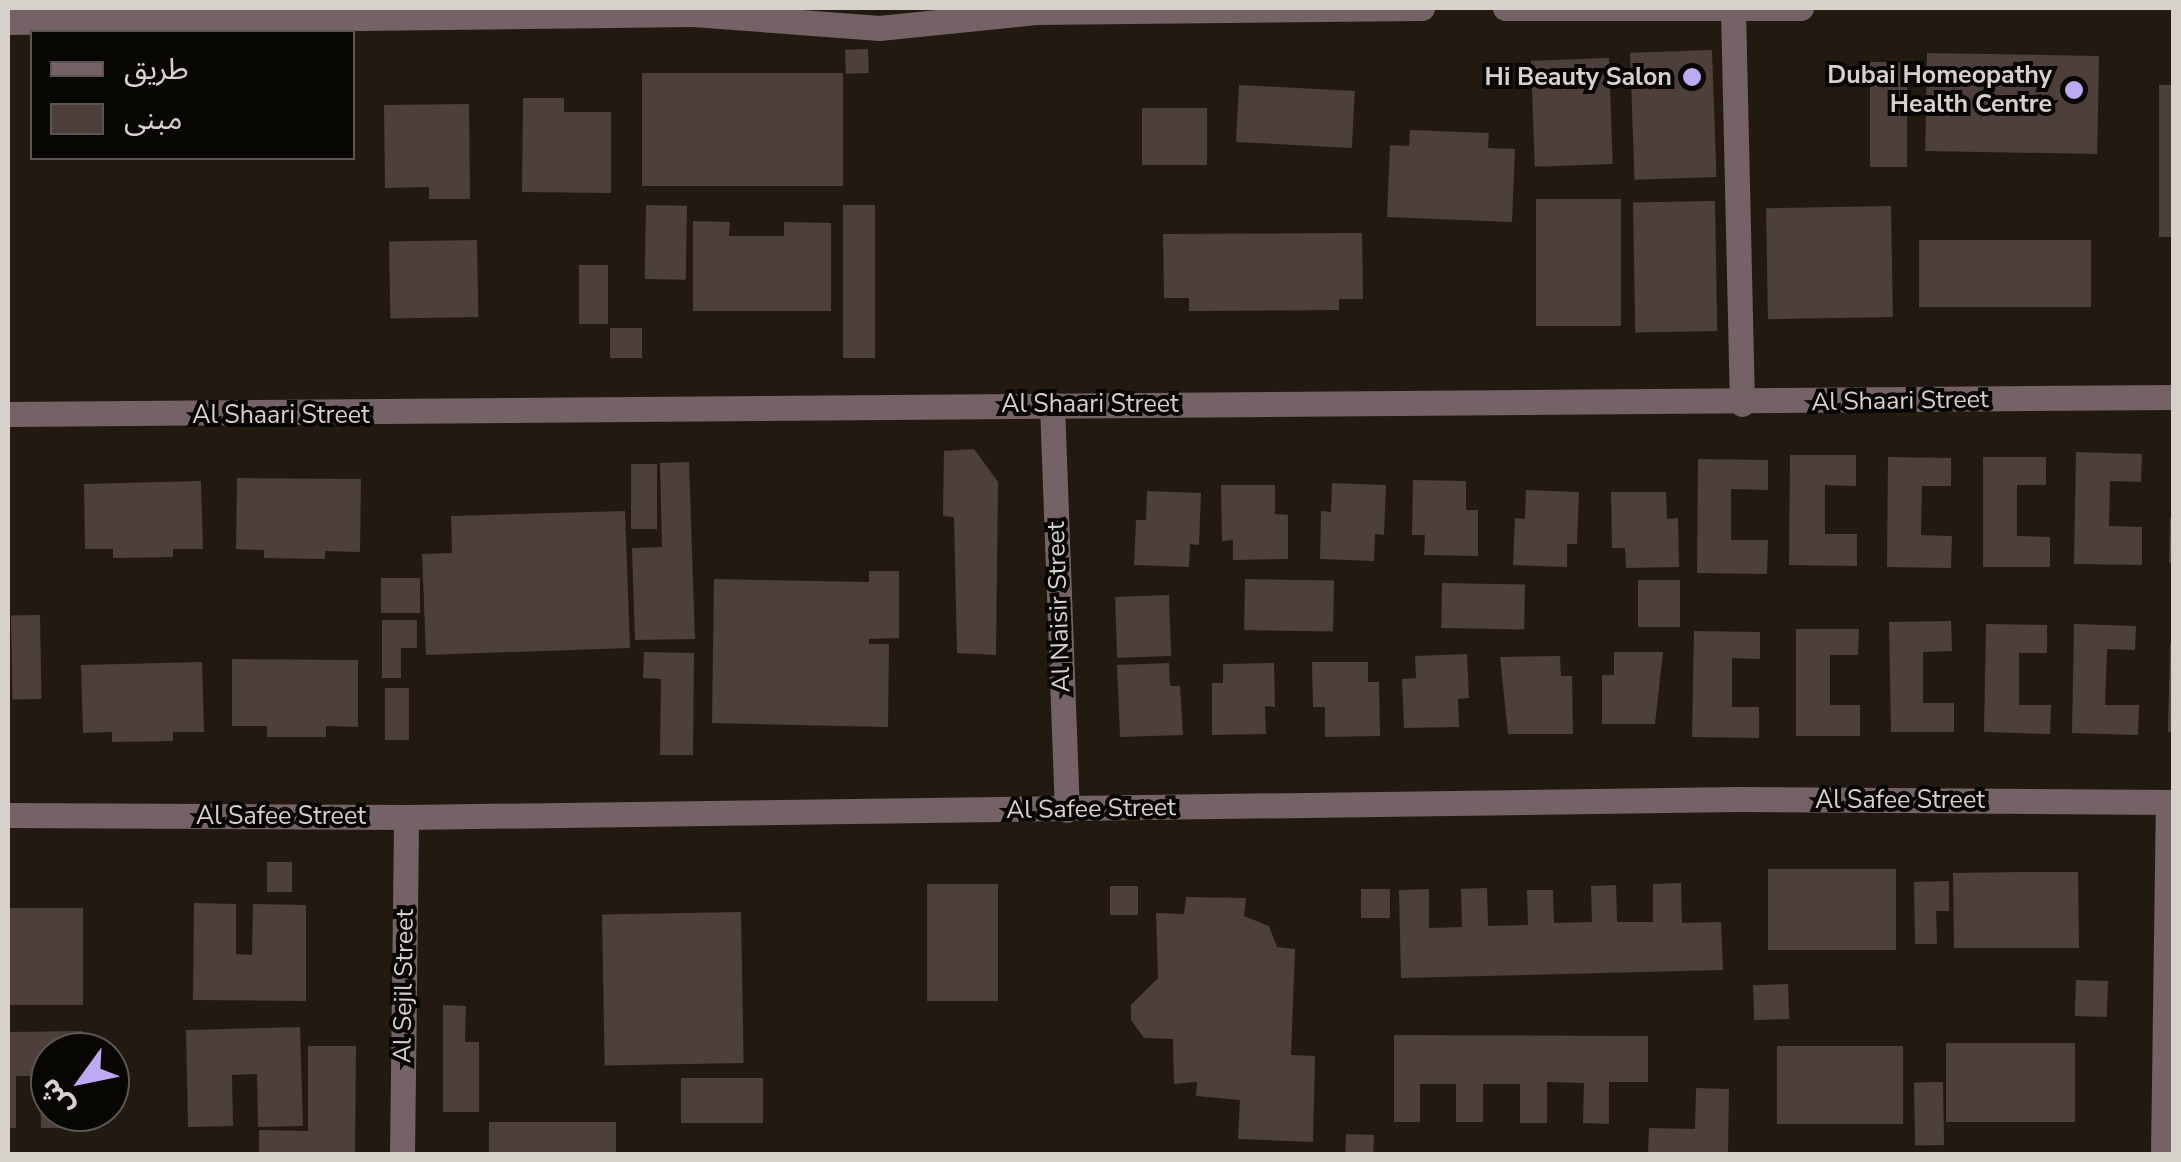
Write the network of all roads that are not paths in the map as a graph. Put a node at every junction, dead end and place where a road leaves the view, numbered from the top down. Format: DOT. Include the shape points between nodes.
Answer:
graph roads {
  1 [pos="1422,8"];
  2 [pos="1505,8"];
  3 [pos="1733,8"];
  4 [pos="1801,8"];
  5 [pos="8,22"];
  6 [pos="2174,397"];
  7 [pos="1052,404"];
  8 [pos="1742,404"];
  9 [pos="8,414"];
  10 [pos="2171,802"];
  11 [pos="1067,810"];
  12 [pos="8,815"];
  13 [pos="406,817"];
  14 [pos="402,1154"];
  15 [pos="2163,1154"];
  1 -- 5 [label="street" via="1037,12 879,28 693,14"];
  2 -- 3 [label="street"];
  3 -- 4 [label="street"];
  3 -- 8 [label="street"];
  6 -- 8 [label="street, Al Shaari Street"];
  7 -- 8 [label="street, Al Shaari Street"];
  7 -- 9 [label="street, Al Shaari Street" via="370,416"];
  7 -- 11 [label="street, Al Naisir Street"];
  10 -- 11 [label="street, Al Safee Street" via="1738,799"];
  10 -- 15 [label="street"];
  11 -- 13 [label="street, Al Safee Street"];
  12 -- 13 [label="street, Al Safee Street"];
  13 -- 14 [label="street, Al Sejil Street"];
}
